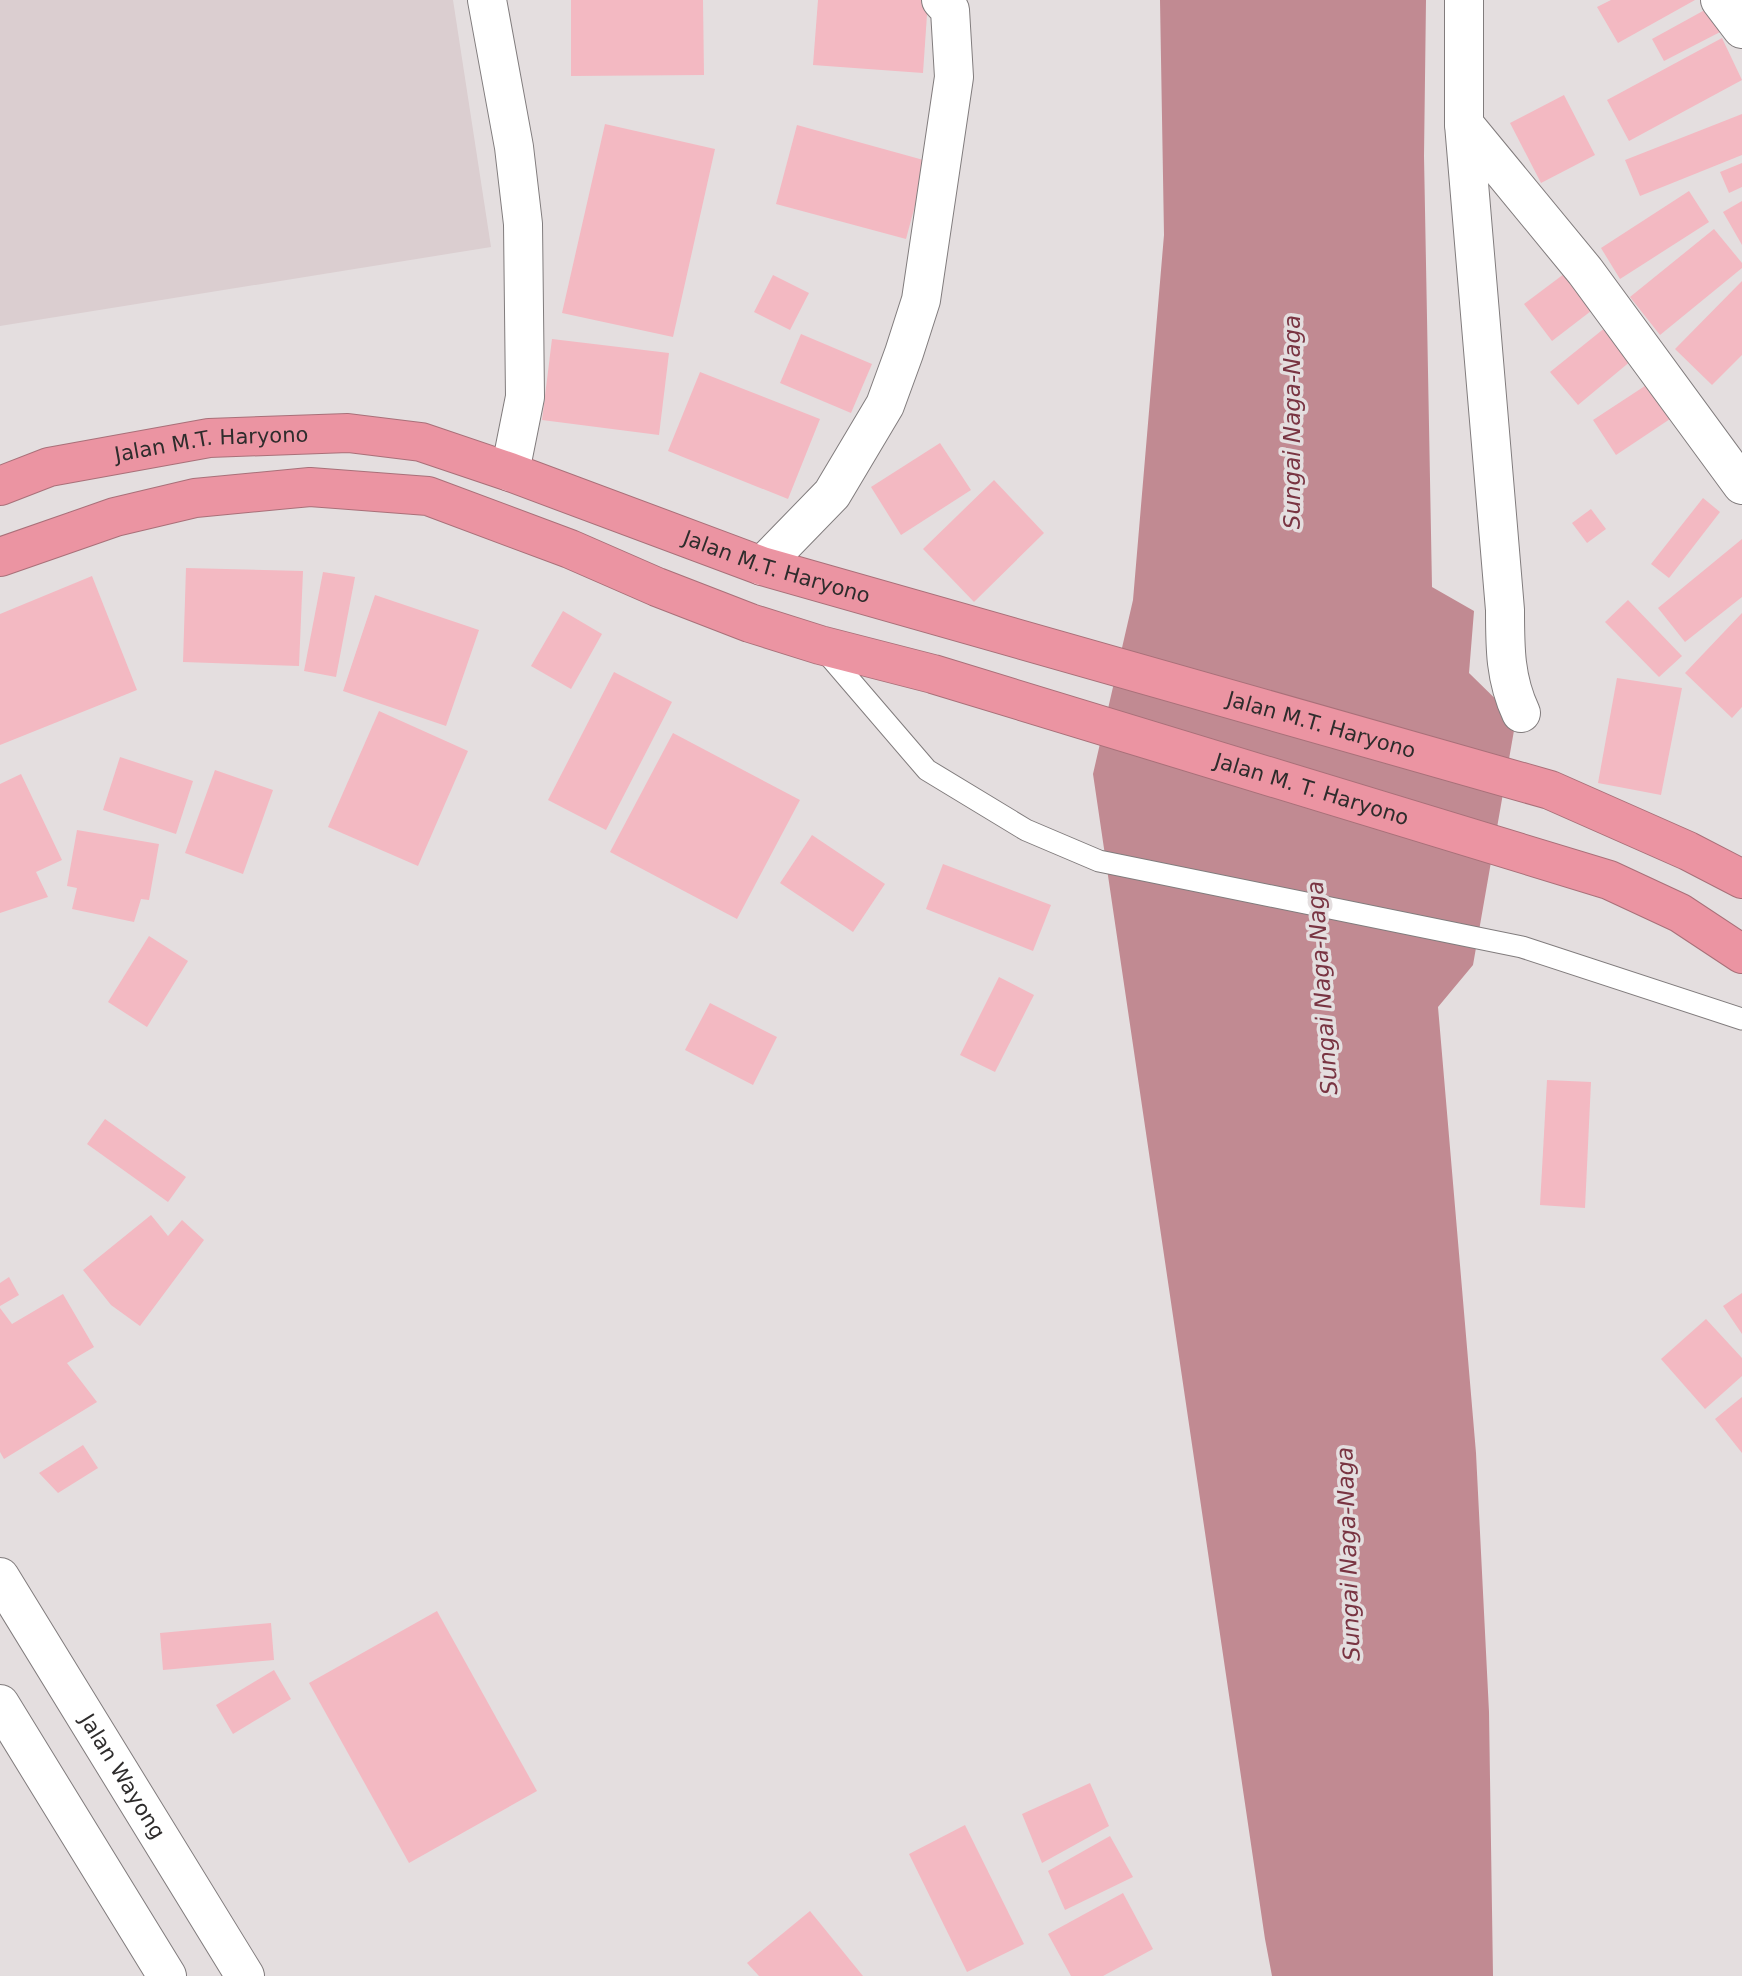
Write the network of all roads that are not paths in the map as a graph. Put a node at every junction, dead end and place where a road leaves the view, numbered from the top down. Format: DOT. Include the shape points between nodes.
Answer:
graph roads {
  1 [pos="487,0"];
  2 [pos="941,0"];
  3 [pos="1464,0"];
  4 [pos="1720,0"];
  5 [pos="1742,29"];
  6 [pos="1464,124"];
  7 [pos="510,472"];
  8 [pos="1742,485"];
  9 [pos="0,486"];
  10 [pos="0,558"];
  11 [pos="762,566"];
  12 [pos="820,645"];
  13 [pos="1521,713"];
  14 [pos="1742,879"];
  15 [pos="1742,954"];
  16 [pos="1742,1019"];
  17 [pos="0,1577"];
  18 [pos="0,1704"];
  19 [pos="167,1976"];
  20 [pos="245,1976"];
  1 -- 7 [label="street" via="523,224 525,397"];
  2 -- 11 [label="street" via="950,10 954,77 917,314 885,405 861,450 832,494"];
  3 -- 6 [label="street"];
  4 -- 5 [label="street"];
  6 -- 8 [label="street" via="1585,271"];
  6 -- 13 [label="street" via="1505,655 1509,687"];
  7 -- 9 [label="highway, Jalan M.T. Haryono" via="421,442 348,433 209,438 49,467"];
  7 -- 11 [label="highway, Jalan M.T. Haryono"];
  10 -- 12 [label="highway" via="115,517 195,498 310,486 428,496"];
  11 -- 14 [label="highway, Jalan M.T. Haryono" via="1550,790"];
  12 -- 15 [label="highway, Jalan M. T. Haryono" via="933,674 1609,880 1680,913"];
  12 -- 16 [label="lane" via="927,770 1026,830 1099,861 1522,947"];
  17 -- 20 [label="street, Jalan Wayong"];
  18 -- 19 [label="street"];
}
